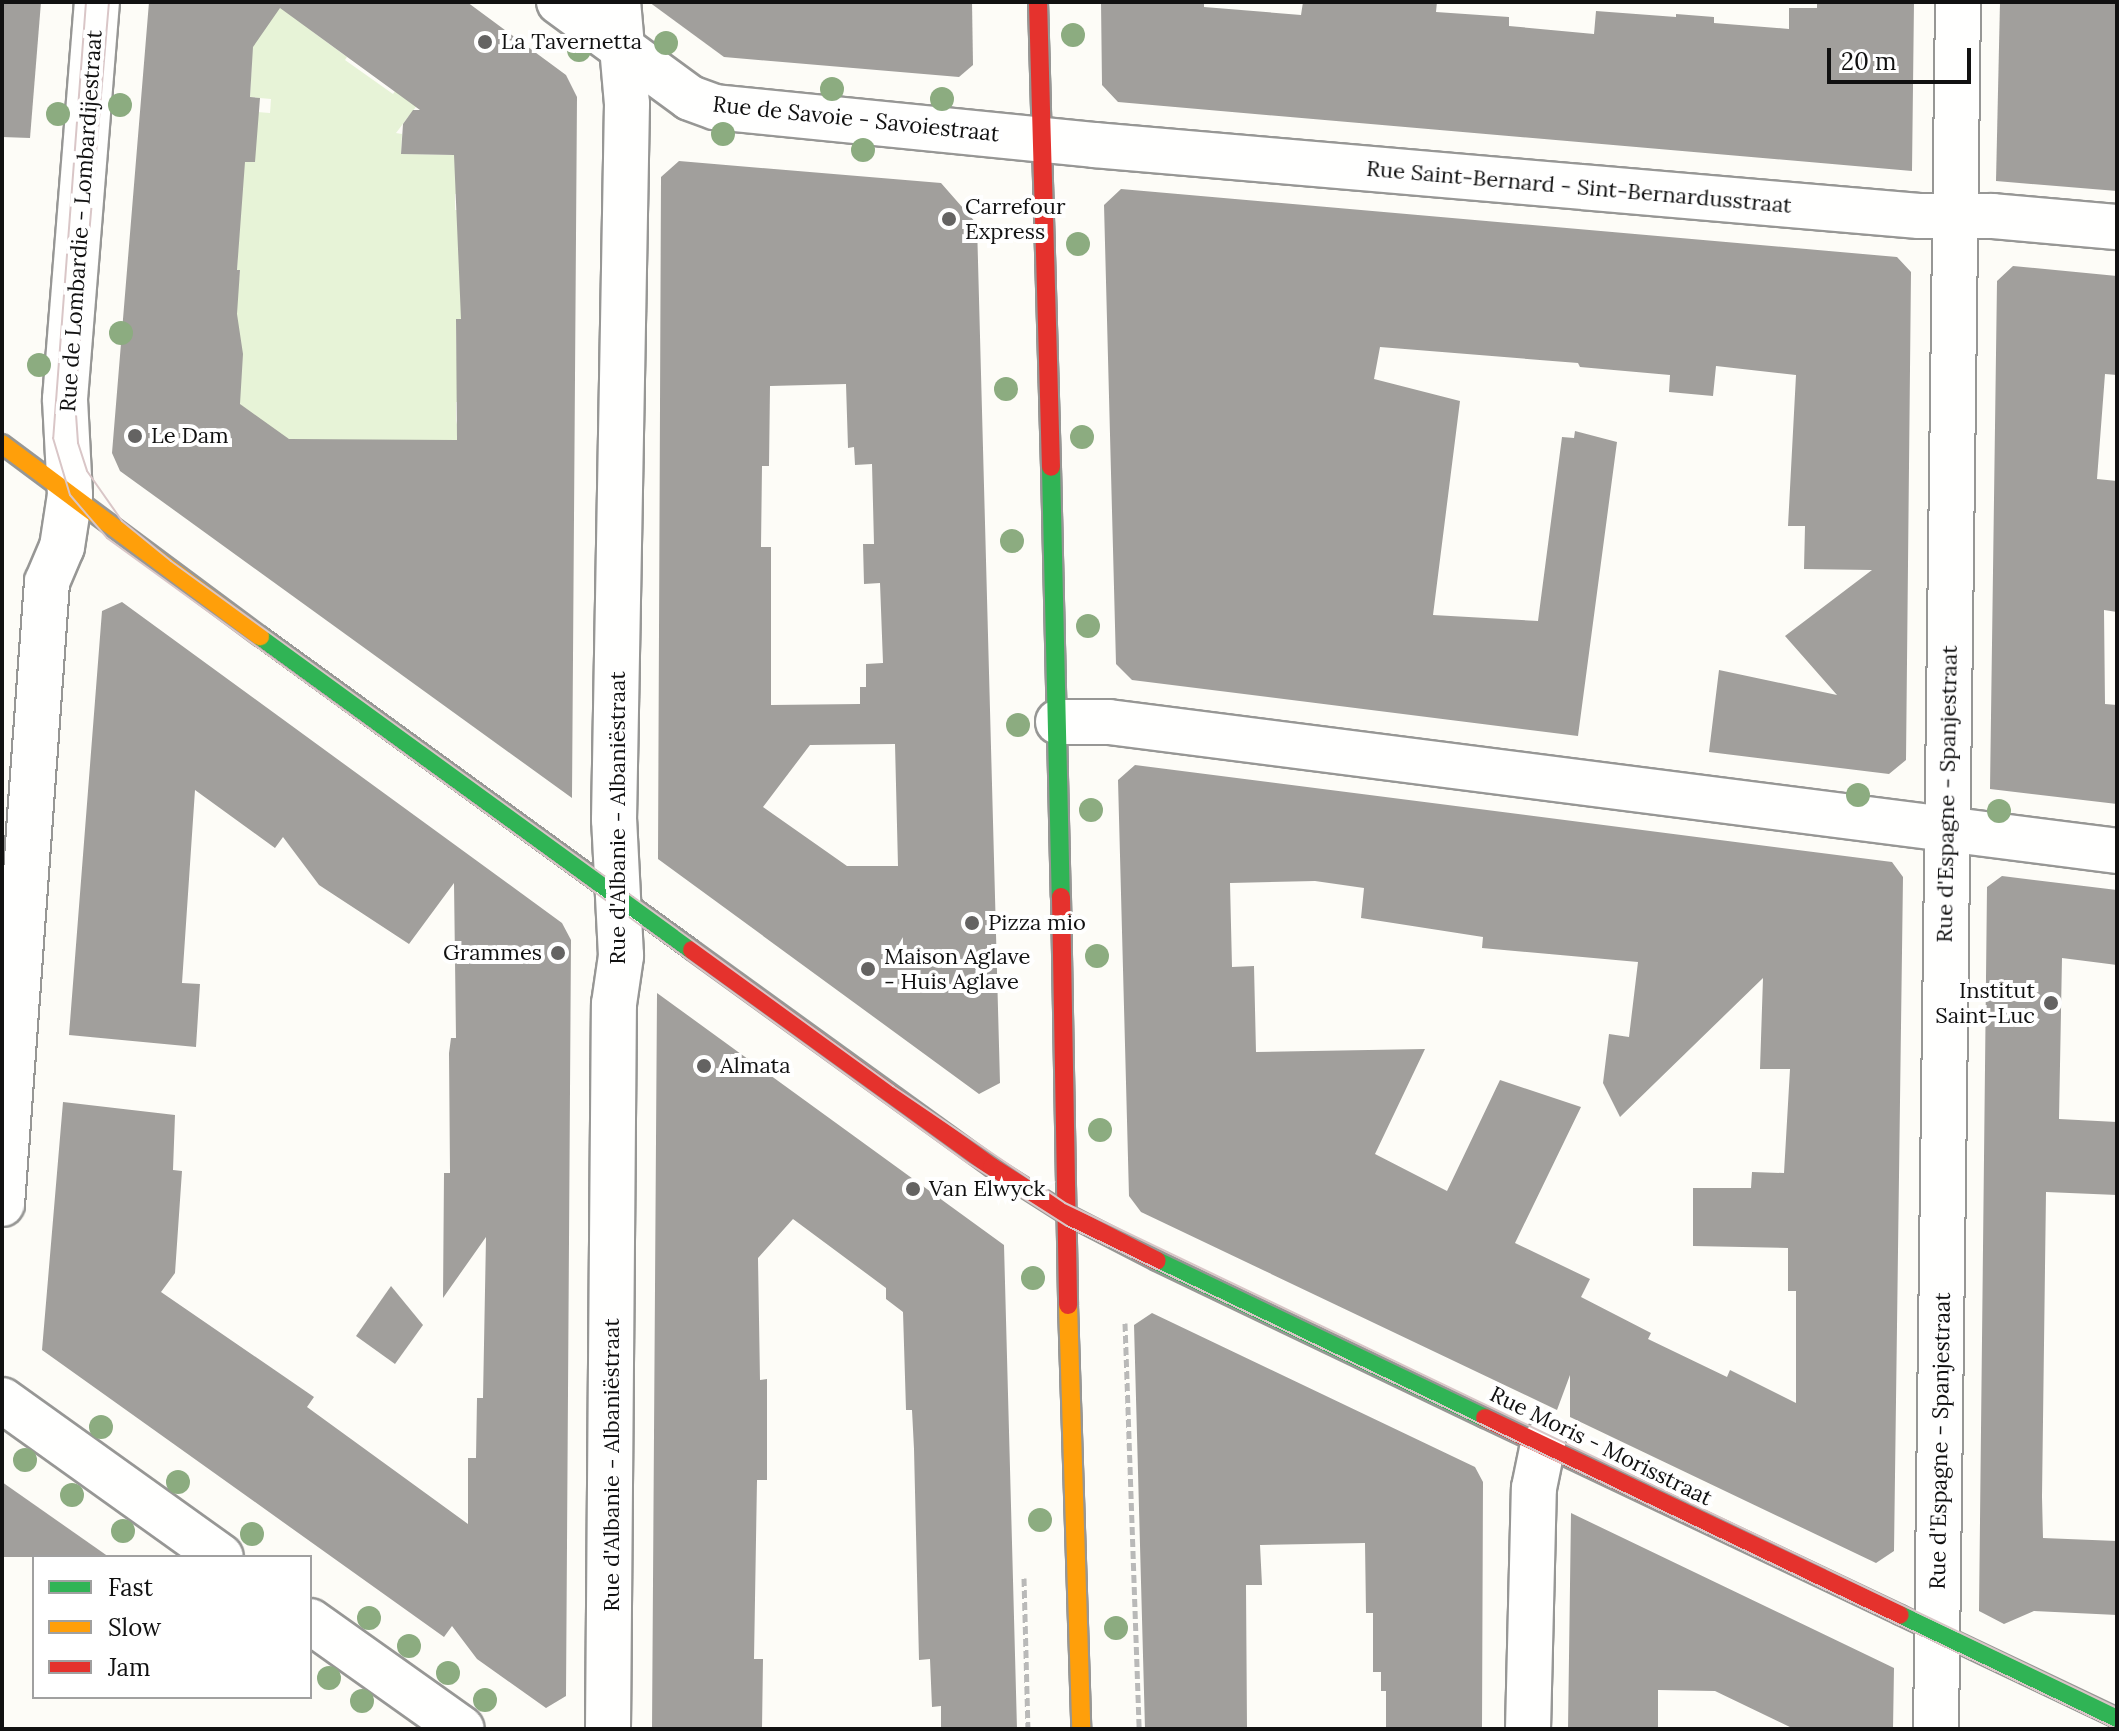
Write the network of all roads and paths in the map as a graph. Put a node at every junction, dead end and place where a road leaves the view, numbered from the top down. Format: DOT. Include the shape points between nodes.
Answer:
graph roads {
  1 [pos="97,2"];
  2 [pos="559,2"];
  3 [pos="618,2"];
  4 [pos="1038,2"];
  5 [pos="1958,2"];
  6 [pos="622,48"];
  7 [pos="1041,139"];
  8 [pos="1954,216"];
  9 [pos="2117,227"];
  10 [pos="2,444"];
  11 [pos="70,495"];
  12 [pos="1058,722"];
  13 [pos="1948,829"];
  14 [pos="2117,851"];
  15 [pos="618,897"];
  16 [pos="2,1204"];
  17 [pos="1066,1214"];
  18 [pos="1125,1323"];
  19 [pos="2,1400"];
  20 [pos="1543,1444"];
  21 [pos="218,1555"];
  22 [pos="312,1622"];
  23 [pos="1939,1633"];
  24 [pos="2117,1718"];
  25 [pos="462,1729"];
  26 [pos="608,1729"];
  27 [pos="1081,1729"];
  28 [pos="1139,1729"];
  29 [pos="1528,1729"];
  30 [pos="1936,1729"];
  1 -- 11 [label="street, Rue de Lombardie - Lombardijestraat" via="65,399"];
  2 -- 6 [label="street, Rue de Savoie - Savoiestraat"];
  3 -- 6 [label="street, Rue d'Albanie - Albaniëstraat"];
  4 -- 7 [label="street"];
  5 -- 8 [label="street, Rue d'Espagne - Spanjestraat"];
  6 -- 7 [label="street, Rue de Savoie - Savoiestraat" via="690,98 715,107"];
  6 -- 15 [label="street, Rue d'Albanie - Albaniëstraat" via="627,104 614,820"];
  7 -- 8 [label="street, Rue Saint-Bernard - Sint-Bernardusstraat"];
  7 -- 12 [label="street"];
  8 -- 9 [label="street, Rue Saint-Bernard - Sint-Bernardusstraat"];
  8 -- 13 [label="street, Rue d'Espagne - Spanjestraat"];
  10 -- 11 [label="street, Rue Moris - Morisstraat"];
  11 -- 15 [label="street, Rue Moris - Morisstraat"];
  11 -- 16 [label="street, Rue de Lombardie - Lombardijestraat" via="62,547 47,582"];
  12 -- 13 [label="street" via="1109,722"];
  12 -- 17 [label="street"];
  13 -- 14 [label="street"];
  13 -- 23 [label="street, Rue d'Espagne - Spanjestraat"];
  15 -- 17 [label="street, Rue Moris - Morisstraat" via="992,1167"];
  15 -- 26 [label="street, Rue d'Albanie - Albaniëstraat"];
  17 -- 20 [label="street, Rue Moris - Morisstraat" via="1216,1291"];
  17 -- 27 [label="street"];
  18 -- 28 [label="path"];
  19 -- 21 [label="street"];
  20 -- 23 [label="street, Rue Moris - Morisstraat"];
  20 -- 29 [label="street" via="1534,1488"];
  22 -- 25 [label="street"];
  23 -- 24 [label="street, Rue Moris - Morisstraat"];
  23 -- 30 [label="street, Rue d'Espagne - Spanjestraat"];
}
